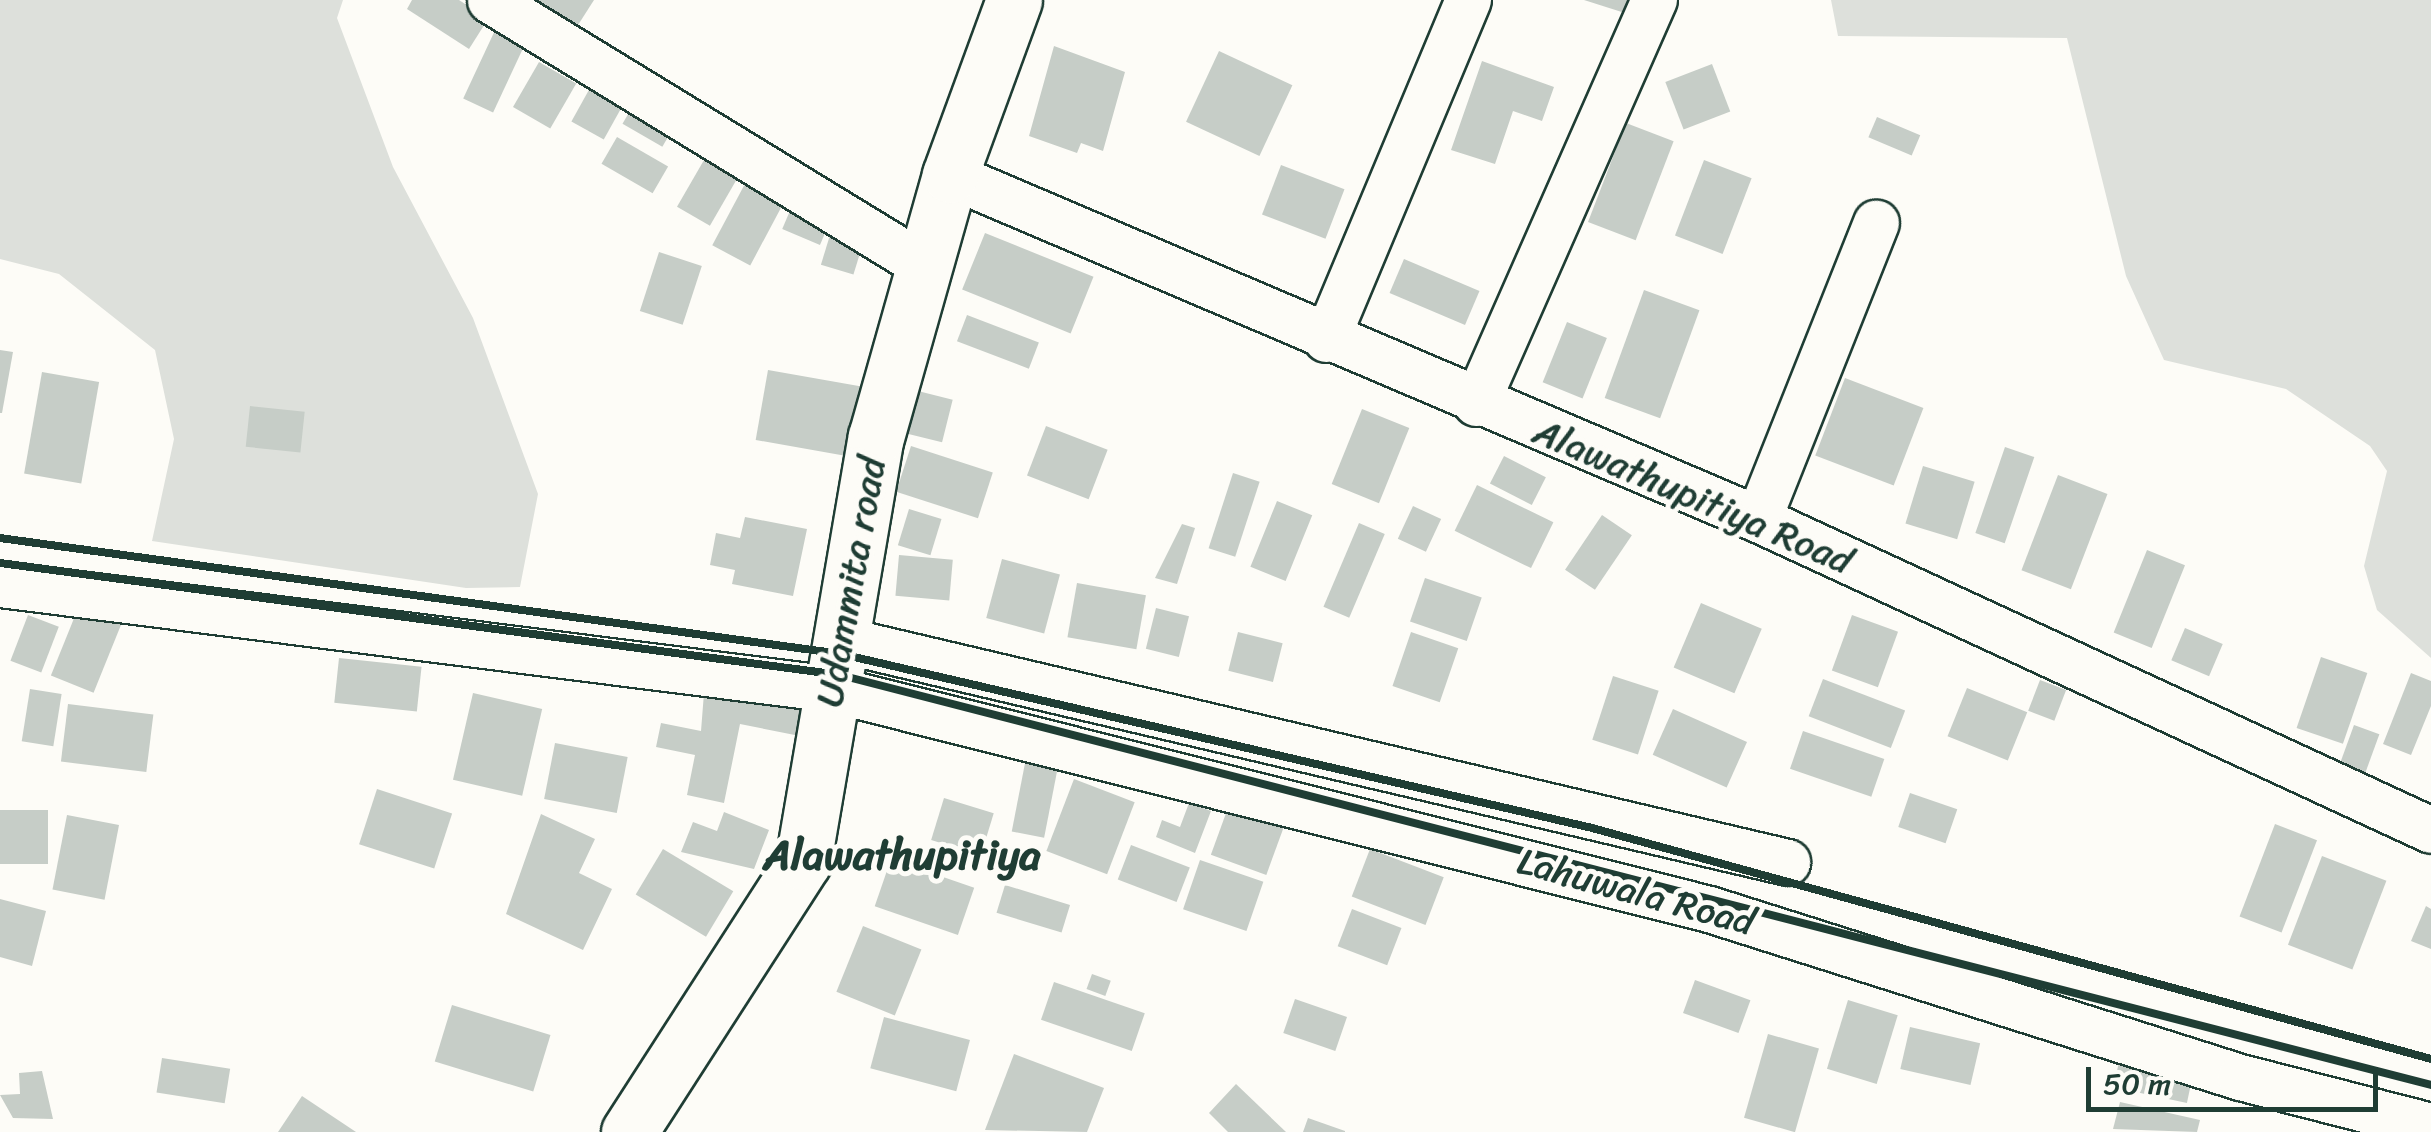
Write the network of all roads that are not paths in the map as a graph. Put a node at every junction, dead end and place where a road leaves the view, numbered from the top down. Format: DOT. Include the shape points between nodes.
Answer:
graph roads {
  1 [pos="490,0"];
  2 [pos="1014,0"];
  3 [pos="1468,0"];
  4 [pos="1654,0"];
  5 [pos="950,174"];
  6 [pos="1876,223"];
  7 [pos="925,266"];
  8 [pos="1326,339"];
  9 [pos="1476,403"];
  10 [pos="1758,519"];
  11 [pos="0,584"];
  12 [pos="838,664"];
  13 [pos="2431,830"];
  14 [pos="1787,862"];
  15 [pos="2431,1126"];
  16 [pos="630,1132"];
  1 -- 7 [label="street"];
  2 -- 5 [label="street, Udammita road"];
  3 -- 8 [label="street"];
  4 -- 9 [label="street"];
  5 -- 7 [label="street, Udammita road"];
  5 -- 8 [label="street, Alawathupitiya Road"];
  6 -- 10 [label="street"];
  7 -- 12 [label="street, Udammita road" via="876,437"];
  8 -- 9 [label="street, Alawathupitiya Road"];
  9 -- 10 [label="street, Alawathupitiya Road"];
  10 -- 13 [label="street, Alawathupitiya Road"];
  11 -- 12 [label="street"];
  12 -- 14 [label="street"];
  12 -- 15 [label="street, Lahuwala Road" via="1709,908 2240,1076"];
  12 -- 16 [label="street, Udammita road" via="803,862"];
}
